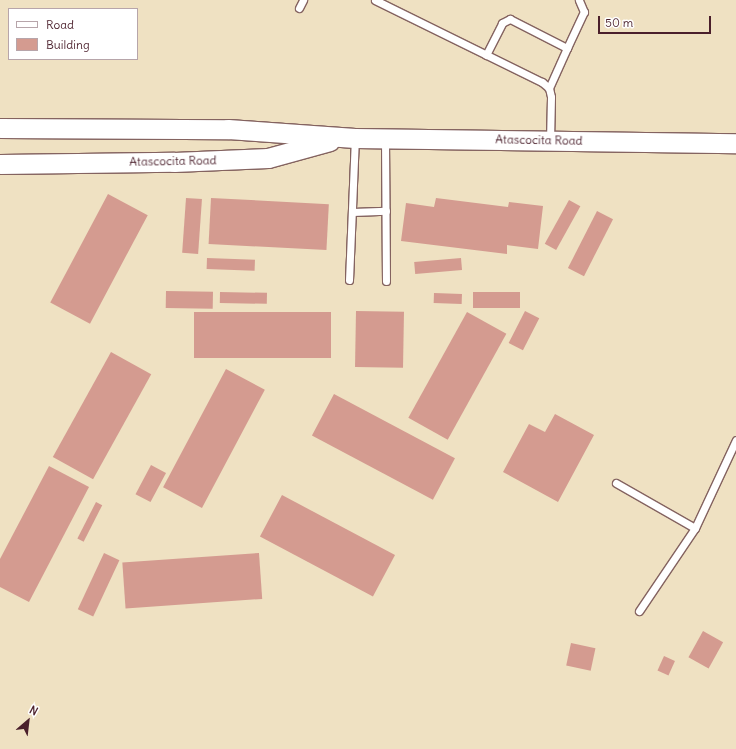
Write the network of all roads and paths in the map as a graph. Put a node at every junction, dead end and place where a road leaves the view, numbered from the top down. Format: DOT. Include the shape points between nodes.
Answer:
graph roads {
  1 [pos="303,0"];
  2 [pos="375,0"];
  3 [pos="579,0"];
  4 [pos="299,8"];
  5 [pos="567,48"];
  6 [pos="486,55"];
  7 [pos="549,88"];
  8 [pos="0,128"];
  9 [pos="349,138"];
  10 [pos="385,138"];
  11 [pos="550,140"];
  12 [pos="736,142"];
  13 [pos="0,164"];
  14 [pos="386,211"];
  15 [pos="352,212"];
  16 [pos="349,280"];
  17 [pos="386,281"];
  18 [pos="736,440"];
  19 [pos="616,483"];
  20 [pos="695,528"];
  21 [pos="639,611"];
  1 -- 4 [label="lane"];
  2 -- 6 [label="lane"];
  3 -- 5 [label="lane" via="584,12"];
  5 -- 6 [label="lane" via="510,19 502,23"];
  5 -- 7 [label="lane"];
  6 -- 7 [label="lane" via="542,82"];
  7 -- 11 [label="lane" via="552,108"];
  8 -- 9 [label="main road, Atascocita Road" via="228,129"];
  9 -- 10 [label="main road, Atascocita Road"];
  9 -- 13 [label="main road, Atascocita Road" via="268,158"];
  9 -- 15 [label="lane"];
  10 -- 11 [label="main road, Atascocita Road"];
  10 -- 14 [label="lane"];
  11 -- 12 [label="main road, Atascocita Road"];
  14 -- 15 [label="lane"];
  14 -- 17 [label="lane"];
  15 -- 16 [label="lane"];
  18 -- 20 [label="lane"];
  19 -- 20 [label="lane"];
  20 -- 21 [label="lane"];
}
